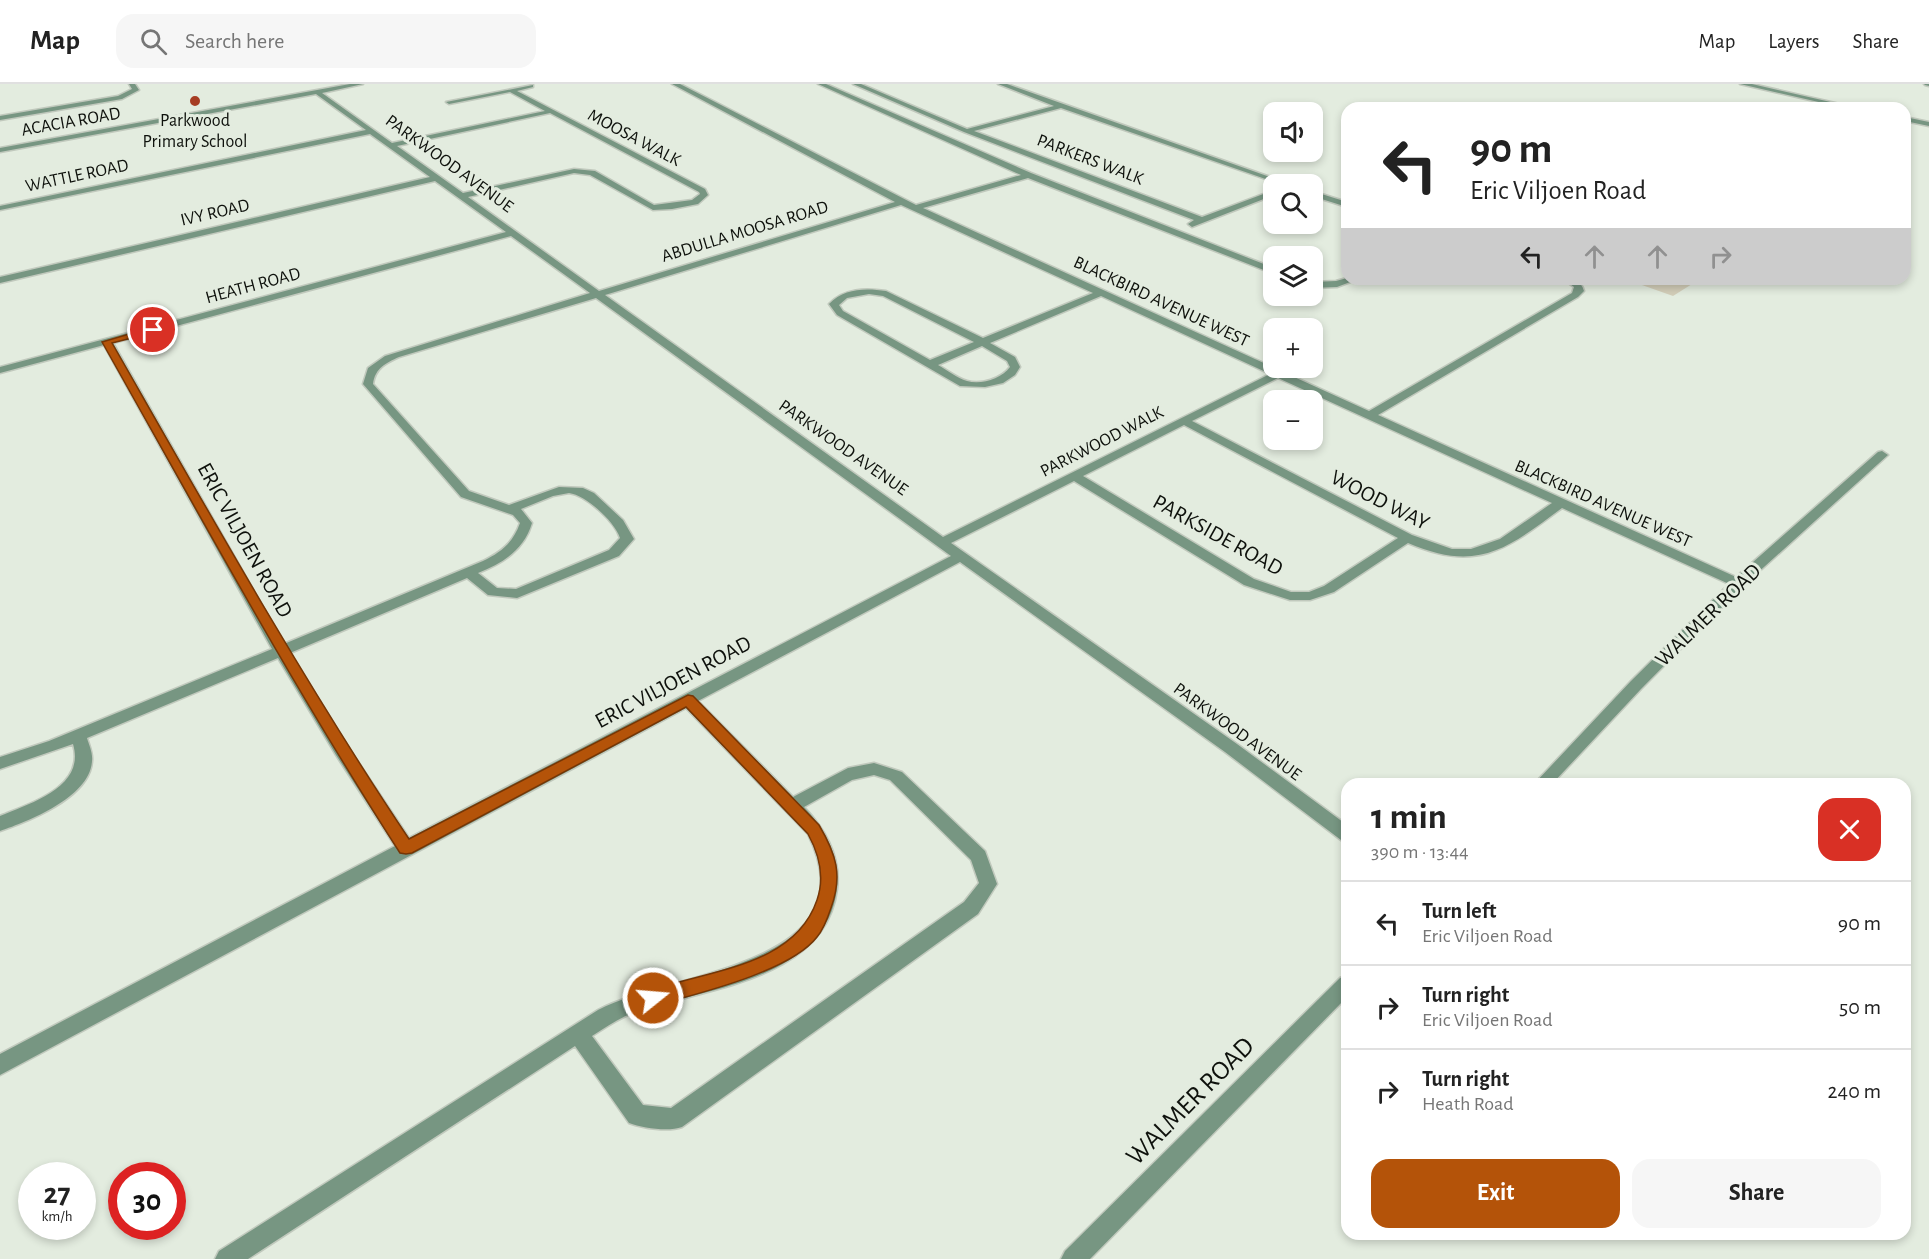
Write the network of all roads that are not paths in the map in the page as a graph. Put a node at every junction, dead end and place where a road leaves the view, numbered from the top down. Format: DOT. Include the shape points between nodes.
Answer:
graph roads {
  1 [pos="132,84"];
  2 [pos="360,84"];
  3 [pos="675,84"];
  4 [pos="821,84"];
  5 [pos="856,84"];
  6 [pos="1001,84"];
  7 [pos="1743,84"];
  8 [pos="531,86"];
  9 [pos="511,90"];
  10 [pos="317,92"];
  11 [pos="449,102"];
  12 [pos="1826,102"];
  13 [pos="1062,106"];
  14 [pos="552,111"];
  15 [pos="0,118"];
  16 [pos="1911,120"];
  17 [pos="1929,124"];
  18 [pos="373,131"];
  19 [pos="967,131"];
  20 [pos="943,137"];
  21 [pos="392,145"];
  22 [pos="0,150"];
  23 [pos="1028,175"];
  24 [pos="1263,176"];
  25 [pos="437,178"];
  26 [pos="462,196"];
  27 [pos="1263,196"];
  28 [pos="1323,197"];
  29 [pos="902,202"];
  30 [pos="1341,203"];
  31 [pos="0,208"];
  32 [pos="915,208"];
  33 [pos="1201,220"];
  34 [pos="1173,231"];
  35 [pos="514,233"];
  36 [pos="1263,267"];
  37 [pos="0,280"];
  38 [pos="1341,283"];
  39 [pos="1323,285"];
  40 [pos="1577,285"];
  41 [pos="1101,293"];
  42 [pos="598,294"];
  43 [pos="107,342"];
  44 [pos="982,342"];
  45 [pos="930,364"];
  46 [pos="1263,368"];
  47 [pos="0,370"];
  48 [pos="1269,378"];
  49 [pos="1286,378"];
  50 [pos="1368,416"];
  51 [pos="1184,421"];
  52 [pos="1882,455"];
  53 [pos="1074,476"];
  54 [pos="1559,504"];
  55 [pos="511,509"];
  56 [pos="1407,538"];
  57 [pos="943,542"];
  58 [pos="962,556"];
  59 [pos="469,573"];
  60 [pos="1738,583"];
  61 [pos="282,651"];
  62 [pos="688,700"];
  63 [pos="78,735"];
  64 [pos="0,763"];
  65 [pos="1548,778"];
  66 [pos="792,806"];
  67 [pos="0,824"];
  68 [pos="1341,830"];
  69 [pos="406,848"];
  70 [pos="1341,990"];
  71 [pos="578,1033"];
  72 [pos="0,1065"];
  73 [pos="227,1259"];
  74 [pos="1073,1259"];
  1 -- 15 [label="street" via="136,90 120,98"];
  2 -- 10 [label="street, ACACIA ROAD"];
  3 -- 29 [label="street, BLACKBIRD AVENUE WEST"];
  4 -- 20 [label="street, PARKERS WALK"];
  5 -- 19 [label="street, PARKERS WALK"];
  6 -- 13 [label="street"];
  7 -- 12 [label="street"];
  8 -- 9 [label="street"];
  9 -- 11 [label="street"];
  9 -- 14 [label="street, MOOSA WALK"];
  10 -- 18 [label="street, PARKWOOD AVENUE"];
  10 -- 22 [label="street, ACACIA ROAD"];
  13 -- 19 [label="street, PARKERS WALK"];
  13 -- 24 [label="street"];
  14 -- 21 [label="street"];
  14 -- 26 [label="street, MOOSA WALK" via="702,191 703,197 695,202 653,208 592,173 574,171"];
  16 -- 17 [label="street"];
  18 -- 21 [label="street, PARKWOOD AVENUE"];
  18 -- 31 [label="street, WATTLE ROAD"];
  19 -- 20 [label="street, PARKERS WALK"];
  19 -- 33 [label="street, PARKERS WALK"];
  20 -- 23 [label="street, PARKERS WALK"];
  21 -- 25 [label="street, PARKWOOD AVENUE"];
  23 -- 32 [label="street"];
  23 -- 34 [label="street, PARKERS WALK"];
  25 -- 26 [label="street, PARKWOOD AVENUE"];
  25 -- 37 [label="street, IVY ROAD"];
  26 -- 35 [label="street, PARKWOOD AVENUE"];
  27 -- 33 [label="street"];
  28 -- 30 [label="street"];
  29 -- 32 [label="street, BLACKBIRD AVENUE WEST"];
  29 -- 42 [label="street, ABDULLA MOOSA ROAD"];
  32 -- 41 [label="street, BLACKBIRD AVENUE WEST"];
  33 -- 34 [label="street"];
  34 -- 36 [label="street, PARKERS WALK"];
  35 -- 42 [label="street, PARKWOOD AVENUE"];
  35 -- 43 [label="street, HEATH ROAD"];
  38 -- 39 [label="street"];
  40 -- 50 [label="street" via="1575,295"];
  41 -- 44 [label="street"];
  41 -- 46 [label="street, BLACKBIRD AVENUE WEST"];
  42 -- 55 [label="street, ABDULLA MOOSA ROAD" via="409,351 375,366 368,377 368,384 465,494"];
  42 -- 57 [label="street, PARKWOOD AVENUE"];
  43 -- 47 [label="street, HEATH ROAD"];
  43 -- 61 [label="street, ERIC VILJOEN ROAD"];
  44 -- 45 [label="street"];
  44 -- 45 [label="street" via="1014,362 1007,377 985,384 964,384"];
  44 -- 45 [label="street" via="879,292 854,293 834,304 840,313"];
  48 -- 51 [label="street, PARKWOOD WALK"];
  49 -- 50 [label="street, BLACKBIRD AVENUE WEST"];
  50 -- 54 [label="street, BLACKBIRD AVENUE WEST"];
  51 -- 53 [label="street, PARKWOOD WALK"];
  51 -- 56 [label="street, WOOD WAY"];
  52 -- 60 [label="street, WALMER ROAD"];
  53 -- 56 [label="street, PARKSIDE ROAD" via="1249,582 1290,596 1311,596 1329,589"];
  53 -- 57 [label="street, PARKWOOD WALK"];
  54 -- 56 [label="street, WOOD WAY" via="1506,542 1472,554 1438,552"];
  54 -- 60 [label="street, BLACKBIRD AVENUE WEST"];
  55 -- 59 [label="street" via="526,523 523,535 499,559"];
  55 -- 59 [label="street" via="555,492 579,490 625,530 627,539 614,553 517,594 493,592"];
  57 -- 58 [label="street, PARKWOOD AVENUE"];
  58 -- 62 [label="street, ERIC VILJOEN ROAD"];
  58 -- 68 [label="street, PARKWOOD AVENUE"];
  59 -- 61 [label="street"];
  60 -- 65 [label="street, WALMER ROAD"];
  61 -- 63 [label="street"];
  61 -- 69 [label="street, ERIC VILJOEN ROAD"];
  62 -- 66 [label="street"];
  62 -- 69 [label="street, ERIC VILJOEN ROAD"];
  63 -- 64 [label="street"];
  63 -- 67 [label="street" via="83,768 69,787 44,804"];
  66 -- 71 [label="street" via="814,829 825,849 829,872 829,892 811,932 788,951 755,966 619,1009"];
  66 -- 71 [label="street" via="848,774 874,768 896,776 979,856 988,884 971,908 674,1119 637,1115"];
  69 -- 72 [label="street, ERIC VILJOEN ROAD"];
  70 -- 74 [label="street, WALMER ROAD"];
  71 -- 73 [label="street"];
}
